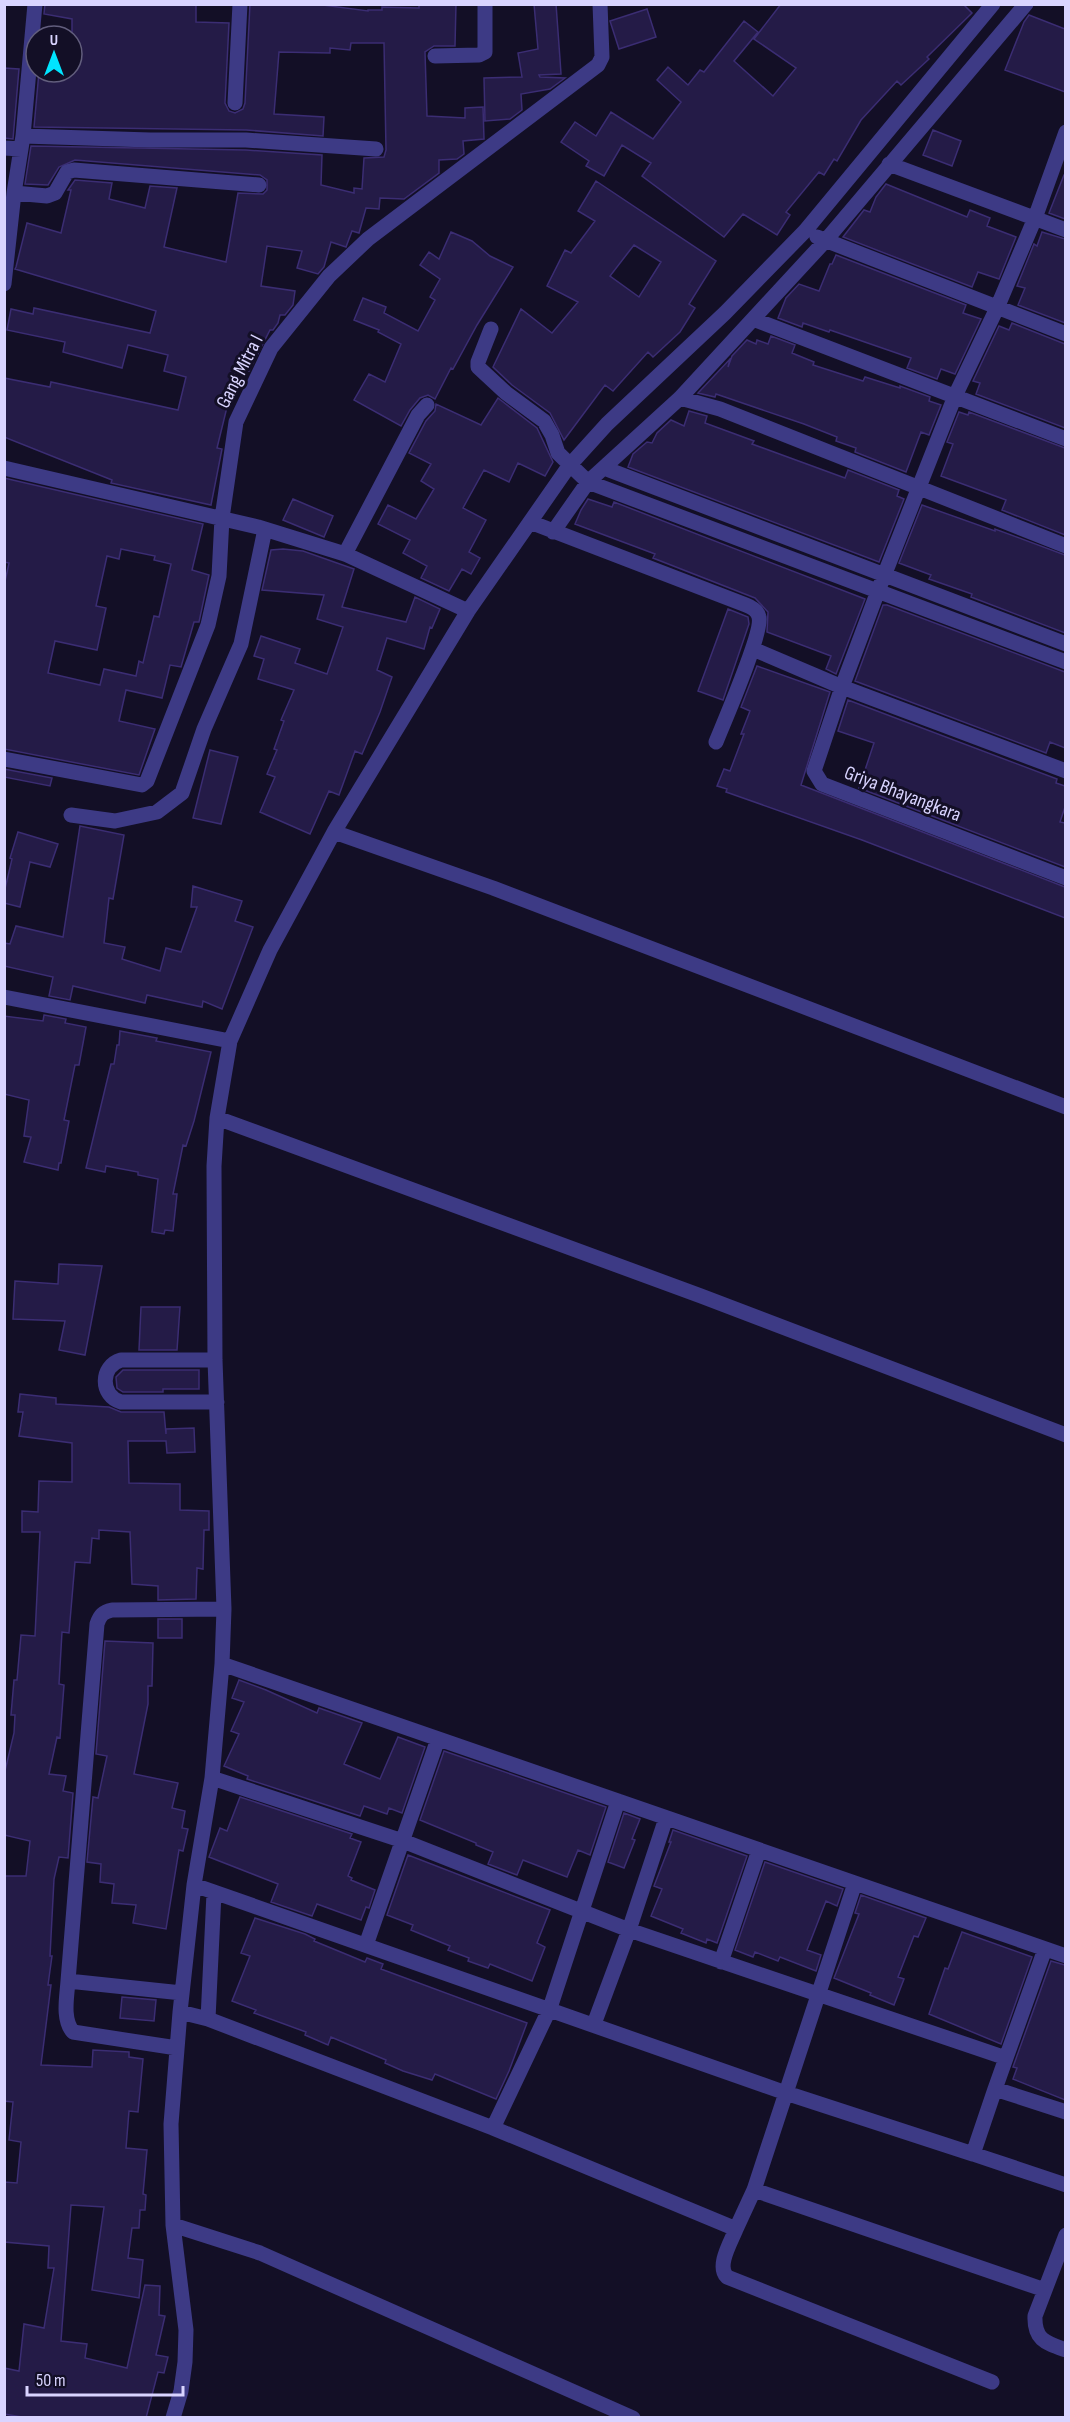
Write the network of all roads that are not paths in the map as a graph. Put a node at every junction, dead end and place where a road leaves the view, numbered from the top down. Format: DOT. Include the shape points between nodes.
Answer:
graph roads {
  1 [pos="35,4"];
  2 [pos="240,4"];
  3 [pos="485,4"];
  4 [pos="600,4"];
  5 [pos="993,4"];
  6 [pos="1026,4"];
  7 [pos="435,56"];
  8 [pos="235,103"];
  9 [pos="1065,132"];
  10 [pos="22,142"];
  11 [pos="4,148"];
  12 [pos="376,149"];
  13 [pos="889,165"];
  14 [pos="259,185"];
  15 [pos="14,193"];
  16 [pos="1035,218"];
  17 [pos="1065,230"];
  18 [pos="805,231"];
  19 [pos="826,240"];
  20 [pos="4,284"];
  21 [pos="997,308"];
  22 [pos="753,319"];
  23 [pos="491,329"];
  24 [pos="1065,334"];
  25 [pos="955,396"];
  26 [pos="680,398"];
  27 [pos="427,405"];
  28 [pos="1065,439"];
  29 [pos="569,466"];
  30 [pos="4,468"];
  31 [pos="604,468"];
  32 [pos="588,482"];
  33 [pos="918,489"];
  34 [pos="224,518"];
  35 [pos="530,522"];
  36 [pos="261,528"];
  37 [pos="553,532"];
  38 [pos="1065,546"];
  39 [pos="345,554"];
  40 [pos="882,581"];
  41 [pos="468,611"];
  42 [pos="1065,644"];
  43 [pos="753,649"];
  44 [pos="1065,662"];
  45 [pos="842,687"];
  46 [pos="716,742"];
  47 [pos="4,759"];
  48 [pos="1065,771"];
  49 [pos="71,815"];
  50 [pos="334,832"];
  51 [pos="1065,878"];
  52 [pos="4,997"];
  53 [pos="230,1041"];
  54 [pos="1065,1107"];
  55 [pos="216,1118"];
  56 [pos="215,1360"];
  57 [pos="217,1402"];
  58 [pos="1065,1435"];
  59 [pos="224,1609"];
  60 [pos="222,1664"];
  61 [pos="438,1739"];
  62 [pos="212,1778"];
  63 [pos="618,1801"];
  64 [pos="666,1818"];
  65 [pos="403,1841"];
  66 [pos="759,1850"];
  67 [pos="855,1883"];
  68 [pos="194,1885"];
  69 [pos="214,1893"];
  70 [pos="582,1910"];
  71 [pos="629,1929"];
  72 [pos="366,1945"];
  73 [pos="1045,1949"];
  74 [pos="1065,1956"];
  75 [pos="721,1962"];
  76 [pos="68,1981"];
  77 [pos="182,1993"];
  78 [pos="818,1995"];
  79 [pos="550,2008"];
  80 [pos="180,2012"];
  81 [pos="208,2019"];
  82 [pos="594,2024"];
  83 [pos="177,2048"];
  84 [pos="1006,2058"];
  85 [pos="995,2089"];
  86 [pos="786,2093"];
  87 [pos="1065,2112"];
  88 [pos="493,2128"];
  89 [pos="973,2154"];
  90 [pos="1065,2185"];
  91 [pos="754,2190"];
  92 [pos="173,2225"];
  93 [pos="736,2229"];
  94 [pos="1065,2235"];
  95 [pos="1045,2290"];
  96 [pos="1065,2350"];
  97 [pos="992,2382"];
  98 [pos="173,2418"];
  99 [pos="633,2418"];
  1 -- 10 [label="street"];
  2 -- 8 [label="street"];
  3 -- 7 [label="street" via="484,52 479,56"];
  4 -- 34 [label="street, Gang Mitra I" via="602,57 598,65 368,239 329,276 271,348 236,422"];
  5 -- 18 [label="street"];
  6 -- 13 [label="street"];
  9 -- 16 [label="street, Griya Bhayangkara"];
  10 -- 11 [label="street"];
  10 -- 12 [label="street" via="246,140"];
  10 -- 15 [label="street"];
  13 -- 16 [label="street"];
  13 -- 19 [label="street"];
  14 -- 15 [label="street" via="74,170 67,172 55,193"];
  15 -- 20 [label="street"];
  16 -- 17 [label="street"];
  16 -- 21 [label="street, Griya Bhayangkara"];
  18 -- 19 [label="street"];
  18 -- 29 [label="street"];
  19 -- 21 [label="street"];
  19 -- 22 [label="street"];
  21 -- 24 [label="street"];
  21 -- 25 [label="street, Griya Bhayangkara"];
  22 -- 25 [label="street"];
  22 -- 26 [label="street"];
  23 -- 29 [label="street" via="478,367 544,421 558,453"];
  25 -- 28 [label="street"];
  25 -- 33 [label="street, Griya Bhayangkara"];
  26 -- 31 [label="street"];
  26 -- 33 [label="street" via="720,409"];
  27 -- 39 [label="street" via="418,415"];
  29 -- 32 [label="street"];
  29 -- 35 [label="street"];
  30 -- 34 [label="street"];
  31 -- 32 [label="street"];
  31 -- 40 [label="street"];
  32 -- 37 [label="street"];
  32 -- 40 [label="street"];
  33 -- 38 [label="street"];
  33 -- 40 [label="street, Griya Bhayangkara"];
  34 -- 36 [label="street"];
  34 -- 47 [label="street, Gang Mitra I" via="219,576 208,625 145,784"];
  35 -- 37 [label="street"];
  35 -- 41 [label="street"];
  36 -- 39 [label="street"];
  36 -- 49 [label="street" via="241,644 204,729 182,793 157,812 115,821"];
  37 -- 43 [label="street" via="751,608 760,620"];
  39 -- 41 [label="street"];
  40 -- 42 [label="street"];
  40 -- 44 [label="street"];
  40 -- 45 [label="street, Griya Bhayangkara"];
  41 -- 50 [label="street"];
  43 -- 45 [label="street"];
  43 -- 46 [label="street"];
  45 -- 48 [label="street"];
  45 -- 51 [label="street, Griya Bhayangkara" via="814,767 822,784"];
  50 -- 53 [label="street" via="270,950"];
  50 -- 54 [label="street" via="526,901"];
  52 -- 53 [label="street"];
  53 -- 55 [label="street"];
  55 -- 56 [label="street"];
  55 -- 58 [label="street"];
  56 -- 57 [label="street"];
  56 -- 57 [label="street" via="121,1360 108,1368 106,1387 108,1395 122,1402"];
  57 -- 59 [label="street"];
  59 -- 60 [label="street"];
  59 -- 76 [label="street" via="112,1610 99,1617"];
  60 -- 61 [label="street"];
  60 -- 62 [label="street"];
  61 -- 63 [label="street"];
  61 -- 65 [label="street"];
  62 -- 65 [label="street"];
  62 -- 68 [label="street"];
  63 -- 64 [label="street"];
  63 -- 70 [label="street"];
  64 -- 66 [label="street"];
  64 -- 71 [label="street"];
  65 -- 70 [label="street"];
  65 -- 72 [label="street"];
  66 -- 67 [label="street"];
  66 -- 75 [label="street"];
  67 -- 73 [label="street"];
  67 -- 78 [label="street"];
  68 -- 69 [label="street"];
  68 -- 77 [label="street"];
  69 -- 72 [label="street"];
  69 -- 81 [label="street"];
  70 -- 71 [label="street"];
  70 -- 79 [label="street"];
  71 -- 75 [label="street"];
  71 -- 82 [label="street"];
  72 -- 79 [label="street"];
  73 -- 74 [label="street"];
  73 -- 84 [label="street"];
  75 -- 78 [label="street"];
  76 -- 77 [label="street"];
  76 -- 83 [label="street" via="67,2019 73,2032"];
  77 -- 80 [label="street"];
  78 -- 84 [label="street"];
  78 -- 86 [label="street"];
  79 -- 82 [label="street"];
  79 -- 88 [label="street"];
  80 -- 81 [label="street"];
  80 -- 83 [label="street"];
  81 -- 88 [label="street"];
  82 -- 86 [label="street"];
  83 -- 92 [label="street" via="171,2124"];
  84 -- 85 [label="street"];
  85 -- 87 [label="street"];
  85 -- 89 [label="street"];
  86 -- 89 [label="street"];
  86 -- 91 [label="street"];
  88 -- 93 [label="street"];
  89 -- 90 [label="street"];
  91 -- 93 [label="street"];
  91 -- 95 [label="street"];
  92 -- 98 [label="street" via="186,2330 181,2391"];
  92 -- 99 [label="street" via="260,2253"];
  93 -- 97 [label="street" via="723,2264 727,2277"];
  94 -- 95 [label="street"];
  95 -- 96 [label="street" via="1034,2327 1048,2344"];
}
